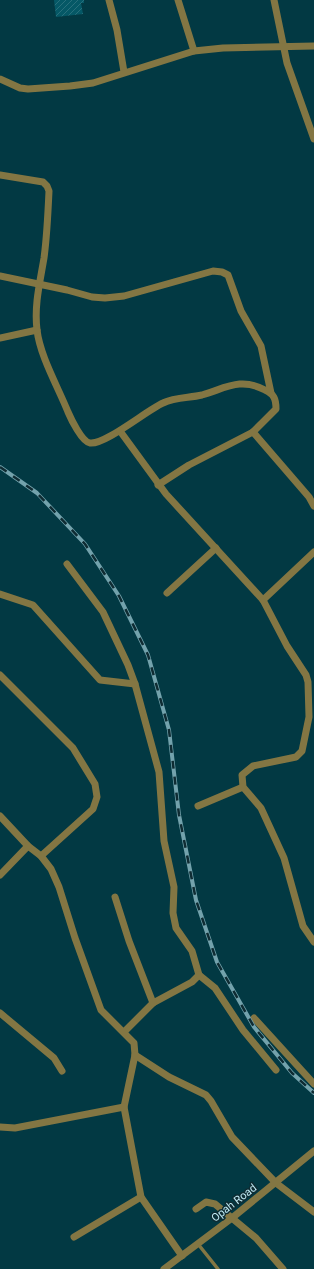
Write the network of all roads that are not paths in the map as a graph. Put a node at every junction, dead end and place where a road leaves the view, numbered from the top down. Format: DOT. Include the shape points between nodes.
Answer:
graph roads {
  1 [pos="109,0"];
  2 [pos="178,0"];
  3 [pos="274,0"];
  4 [pos="314,46"];
  5 [pos="283,48"];
  6 [pos="194,51"];
  7 [pos="124,72"];
  8 [pos="0,79"];
  9 [pos="314,140"];
  10 [pos="0,174"];
  11 [pos="0,276"];
  12 [pos="39,284"];
  13 [pos="37,330"];
  14 [pos="0,338"];
  15 [pos="271,393"];
  16 [pos="120,431"];
  17 [pos="253,432"];
  18 [pos="158,485"];
  19 [pos="314,506"];
  20 [pos="216,548"];
  21 [pos="314,552"];
  22 [pos="67,564"];
  23 [pos="167,592"];
  24 [pos="0,594"];
  25 [pos="262,600"];
  26 [pos="0,675"];
  27 [pos="135,684"];
  28 [pos="243,787"];
  29 [pos="198,806"];
  30 [pos="0,816"];
  31 [pos="28,846"];
  32 [pos="41,856"];
  33 [pos="0,875"];
  34 [pos="115,897"];
  35 [pos="314,942"];
  36 [pos="199,975"];
  37 [pos="153,1003"];
  38 [pos="0,1013"];
  39 [pos="254,1018"];
  40 [pos="124,1032"];
  41 [pos="135,1055"];
  42 [pos="276,1070"];
  43 [pos="62,1071"];
  44 [pos="314,1084"];
  45 [pos="124,1106"];
  46 [pos="0,1127"];
  47 [pos="314,1151"];
  48 [pos="276,1183"];
  49 [pos="141,1197"];
  50 [pos="196,1209"];
  51 [pos="314,1212"];
  52 [pos="232,1218"];
  53 [pos="74,1237"];
  54 [pos="198,1244"];
  55 [pos="182,1256"];
  56 [pos="164,1269"];
  57 [pos="218,1269"];
  58 [pos="283,1269"];
  1 -- 7 [label="street"];
  2 -- 6 [label="street"];
  3 -- 5 [label="street"];
  4 -- 5 [label="street"];
  5 -- 6 [label="street" via="222,48"];
  5 -- 9 [label="street"];
  6 -- 7 [label="street"];
  7 -- 8 [label="street" via="93,83 43,89 20,88"];
  10 -- 12 [label="street" via="42,182 49,191"];
  11 -- 12 [label="street"];
  12 -- 13 [label="street" via="36,304"];
  12 -- 15 [label="street" via="105,298 124,296 213,271 222,272 228,275 241,311 261,346"];
  13 -- 14 [label="street"];
  13 -- 16 [label="street" via="44,354 69,414 84,440 94,442"];
  15 -- 16 [label="street" via="252,384 239,383 201,395 169,400"];
  15 -- 17 [label="street" via="276,402 276,409"];
  16 -- 18 [label="street"];
  17 -- 18 [label="street" via="194,462"];
  17 -- 19 [label="street"];
  18 -- 20 [label="street"];
  20 -- 23 [label="street"];
  20 -- 25 [label="street"];
  21 -- 25 [label="street"];
  22 -- 27 [label="street" via="103,612"];
  24 -- 27 [label="street" via="33,605 100,680"];
  25 -- 28 [label="street" via="306,675 309,717 302,751 296,757 253,766 242,775"];
  26 -- 32 [label="street" via="73,748 95,784 97,797 93,809"];
  27 -- 36 [label="street" via="159,772 164,841 174,887 173,913 176,928 192,951"];
  28 -- 29 [label="street"];
  28 -- 35 [label="street" via="261,808 284,858 304,926"];
  30 -- 31 [label="street"];
  31 -- 32 [label="street"];
  31 -- 33 [label="street"];
  32 -- 40 [label="street" via="51,869 59,887 101,1010"];
  34 -- 37 [label="street"];
  36 -- 37 [label="street" via="192,982"];
  36 -- 42 [label="street" via="215,988 243,1030"];
  37 -- 40 [label="street"];
  38 -- 43 [label="street" via="54,1058"];
  39 -- 44 [label="street"];
  40 -- 41 [label="street" via="134,1043"];
  41 -- 45 [label="street"];
  41 -- 48 [label="street" via="169,1077 206,1095 232,1137"];
  45 -- 46 [label="street" via="15,1128"];
  45 -- 49 [label="street"];
  47 -- 48 [label="street, Opah Road"];
  48 -- 51 [label="street"];
  48 -- 52 [label="street, Opah Road"];
  49 -- 53 [label="street"];
  49 -- 55 [label="street"];
  50 -- 52 [label="street" via="206,1202 211,1202"];
  52 -- 54 [label="street, Opah Road"];
  52 -- 58 [label="street" via="256,1238"];
  54 -- 55 [label="street, Opah Road"];
  54 -- 57 [label="lane"];
  55 -- 56 [label="street, Opah Road"];
}
